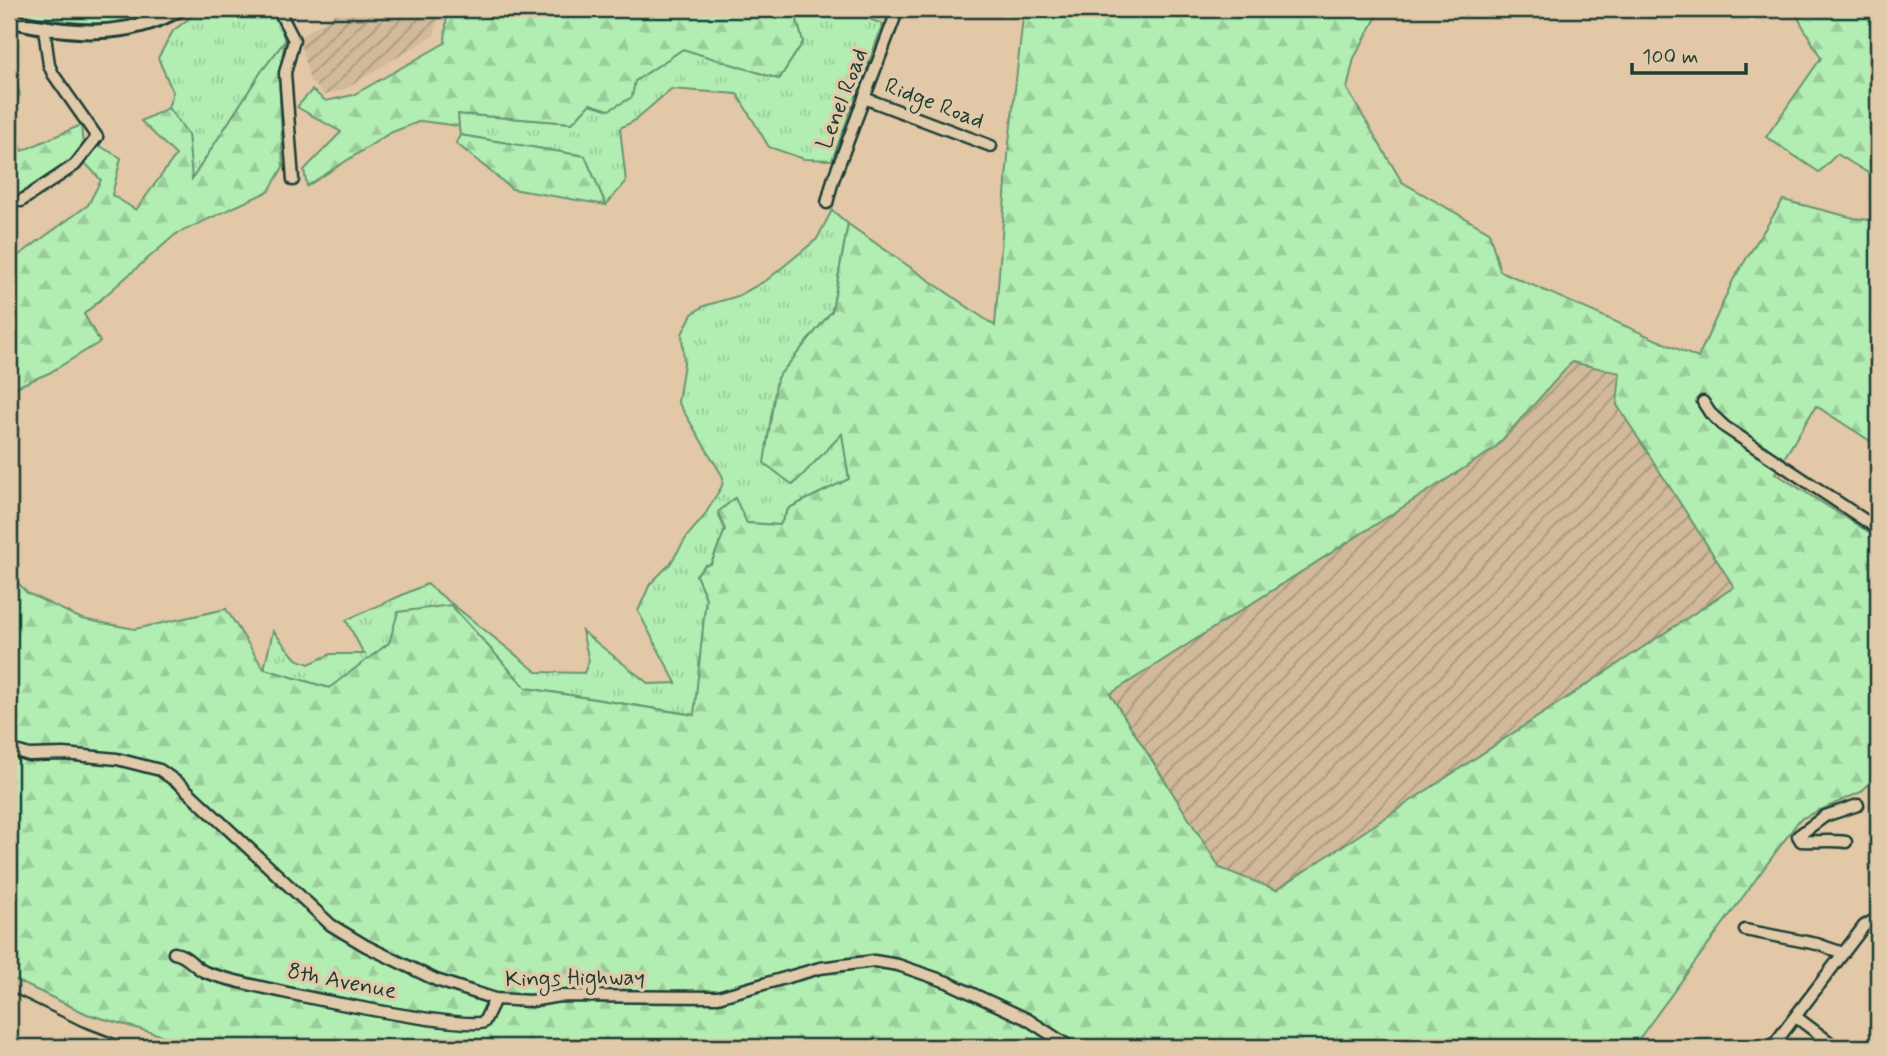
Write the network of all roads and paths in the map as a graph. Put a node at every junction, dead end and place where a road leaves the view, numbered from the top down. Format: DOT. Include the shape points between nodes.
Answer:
graph roads {
  1 [pos="180,9"];
  2 [pos="278,9"];
  3 [pos="898,9"];
  4 [pos="9,20"];
  5 [pos="44,28"];
  6 [pos="864,98"];
  7 [pos="991,146"];
  8 [pos="293,180"];
  9 [pos="21,201"];
  10 [pos="827,203"];
  11 [pos="1703,402"];
  12 [pos="1878,529"];
  13 [pos="9,749"];
  14 [pos="1858,805"];
  15 [pos="1846,842"];
  16 [pos="1878,918"];
  17 [pos="1745,930"];
  18 [pos="174,953"];
  19 [pos="1843,953"];
  20 [pos="495,999"];
  21 [pos="1796,1017"];
  22 [pos="1070,1047"];
  23 [pos="1772,1047"];
  24 [pos="1836,1047"];
  1 -- 5 [label="main road" via="121,31"];
  2 -- 8 [label="street" via="294,40 285,74"];
  3 -- 6 [label="street, Lenel Road"];
  4 -- 5 [label="main road"];
  5 -- 9 [label="street" via="53,74 97,137 75,165"];
  6 -- 7 [label="street, Ridge Road"];
  6 -- 10 [label="street, Lenel Road"];
  11 -- 12 [label="street" via="1725,428"];
  13 -- 20 [label="street, Kings Highway" via="29,755 117,759 159,770 181,785 331,925 436,980"];
  14 -- 15 [label="street" via="1825,816 1798,836 1807,842"];
  16 -- 19 [label="street" via="1864,926"];
  17 -- 19 [label="street"];
  18 -- 20 [label="street, 8th Avenue" via="203,971 242,982 463,1024 484,1022"];
  19 -- 21 [label="street"];
  20 -- 22 [label="street, Kings Highway" via="718,997 820,968 874,961 954,985 1027,1019"];
  21 -- 23 [label="street"];
  21 -- 24 [label="street"];
}
